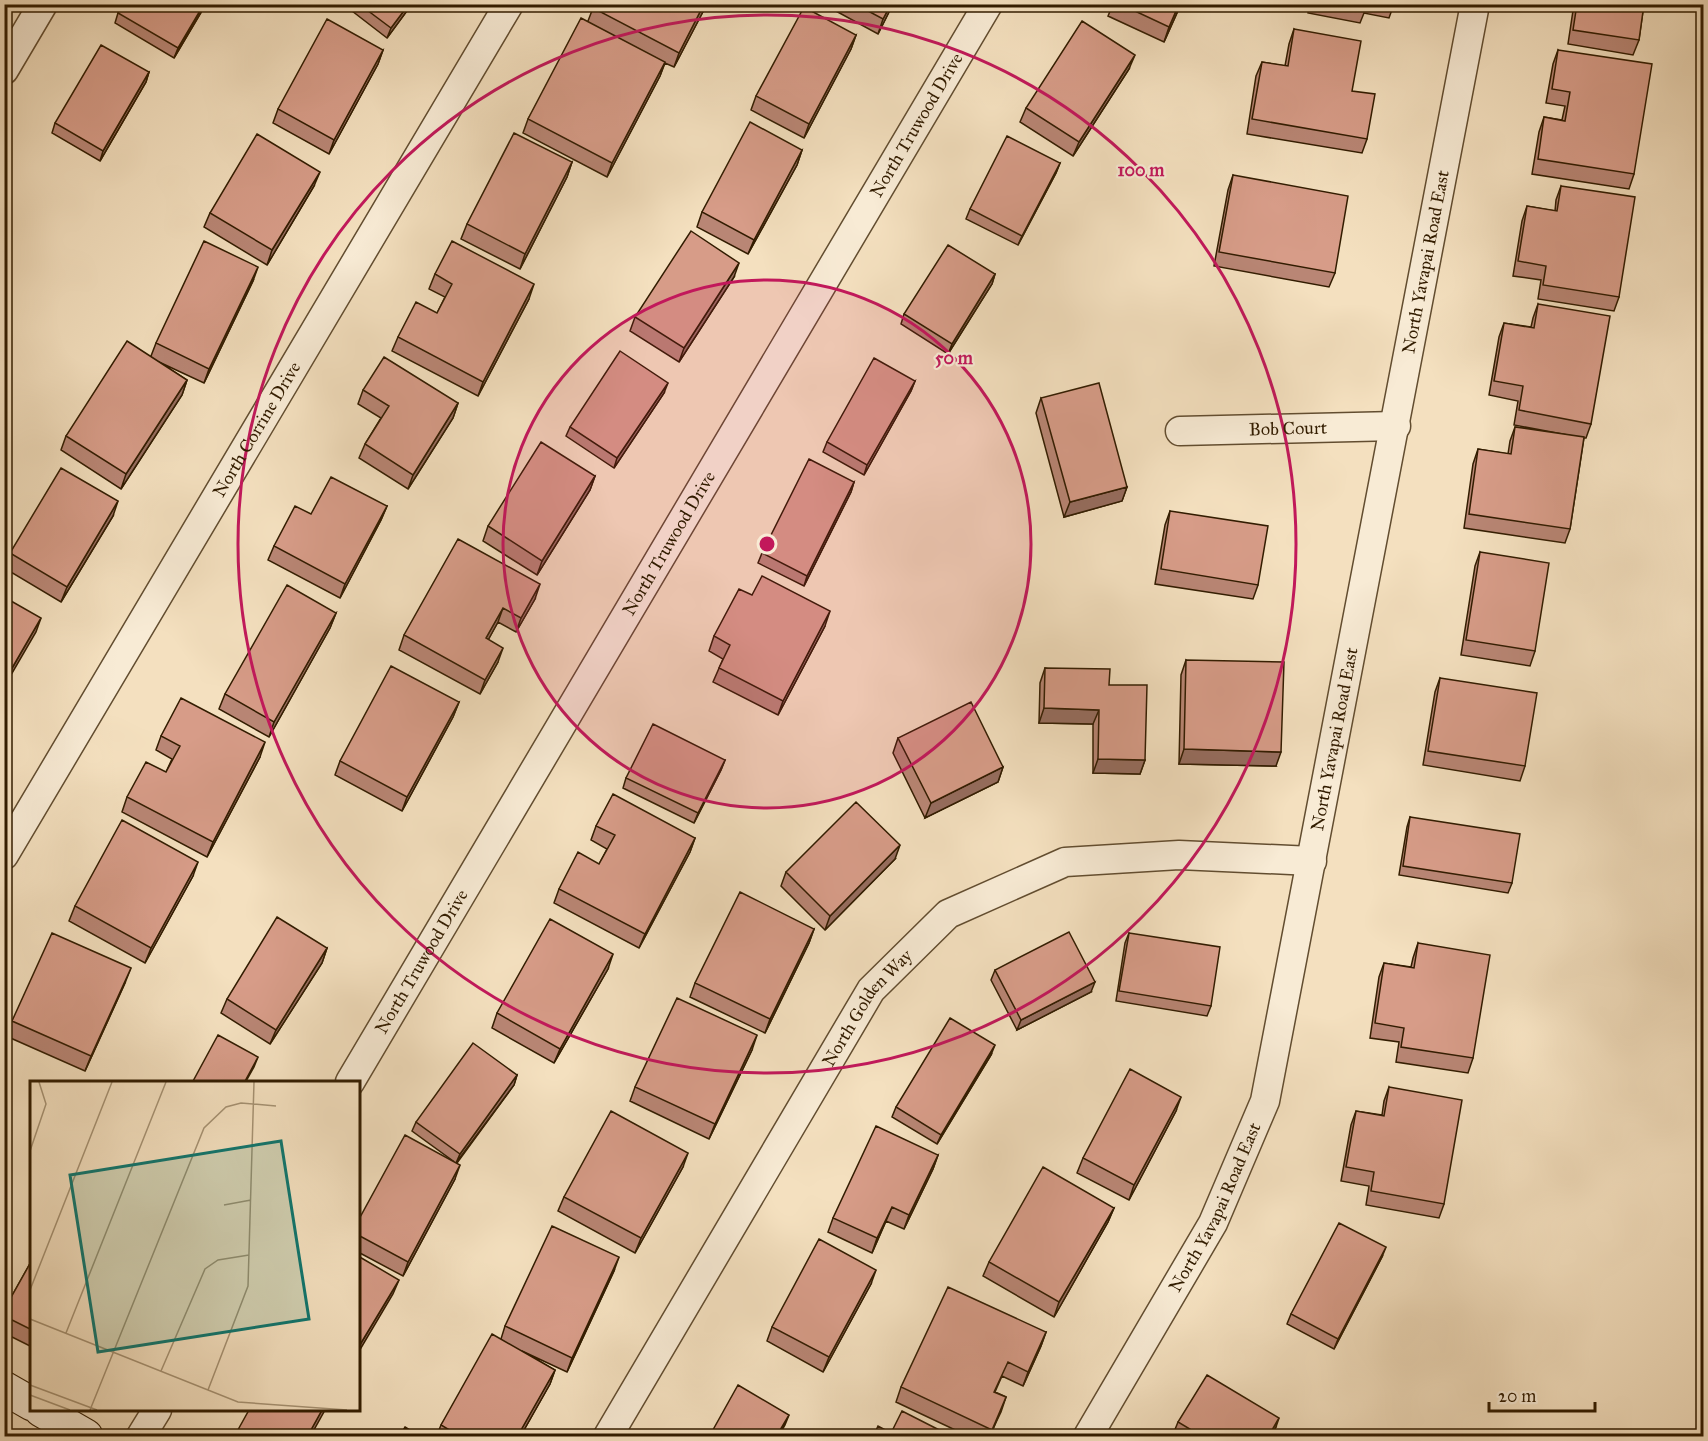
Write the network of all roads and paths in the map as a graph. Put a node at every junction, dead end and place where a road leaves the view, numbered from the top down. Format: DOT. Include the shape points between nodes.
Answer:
graph roads {
  1 [pos="43,4"];
  2 [pos="509,4"];
  3 [pos="988,4"];
  4 [pos="1475,4"];
  5 [pos="4,70"];
  6 [pos="1396,426"];
  7 [pos="1180,431"];
  8 [pos="4,855"];
  9 [pos="1312,861"];
  10 [pos="351,1081"];
  11 [pos="4,1388"];
  12 [pos="30,1403"];
  13 [pos="43,1411"];
  14 [pos="156,1411"];
  15 [pos="86,1437"];
  16 [pos="141,1437"];
  17 [pos="608,1437"];
  18 [pos="1088,1437"];
  1 -- 5 [label="street"];
  2 -- 8 [label="street, North Corrine Drive"];
  3 -- 10 [label="street, North Truwood Drive"];
  4 -- 6 [label="street, North Yavapai Road East"];
  6 -- 7 [label="street, Bob Court"];
  6 -- 9 [label="street, North Yavapai Road East"];
  9 -- 17 [label="street, North Golden Way" via="1179,855 1065,862 948,915 872,990"];
  9 -- 18 [label="street, North Yavapai Road East" via="1265,1101 1213,1223"];
  11 -- 12 [label="street"];
  13 -- 15 [label="street"];
  14 -- 16 [label="street"];
}
